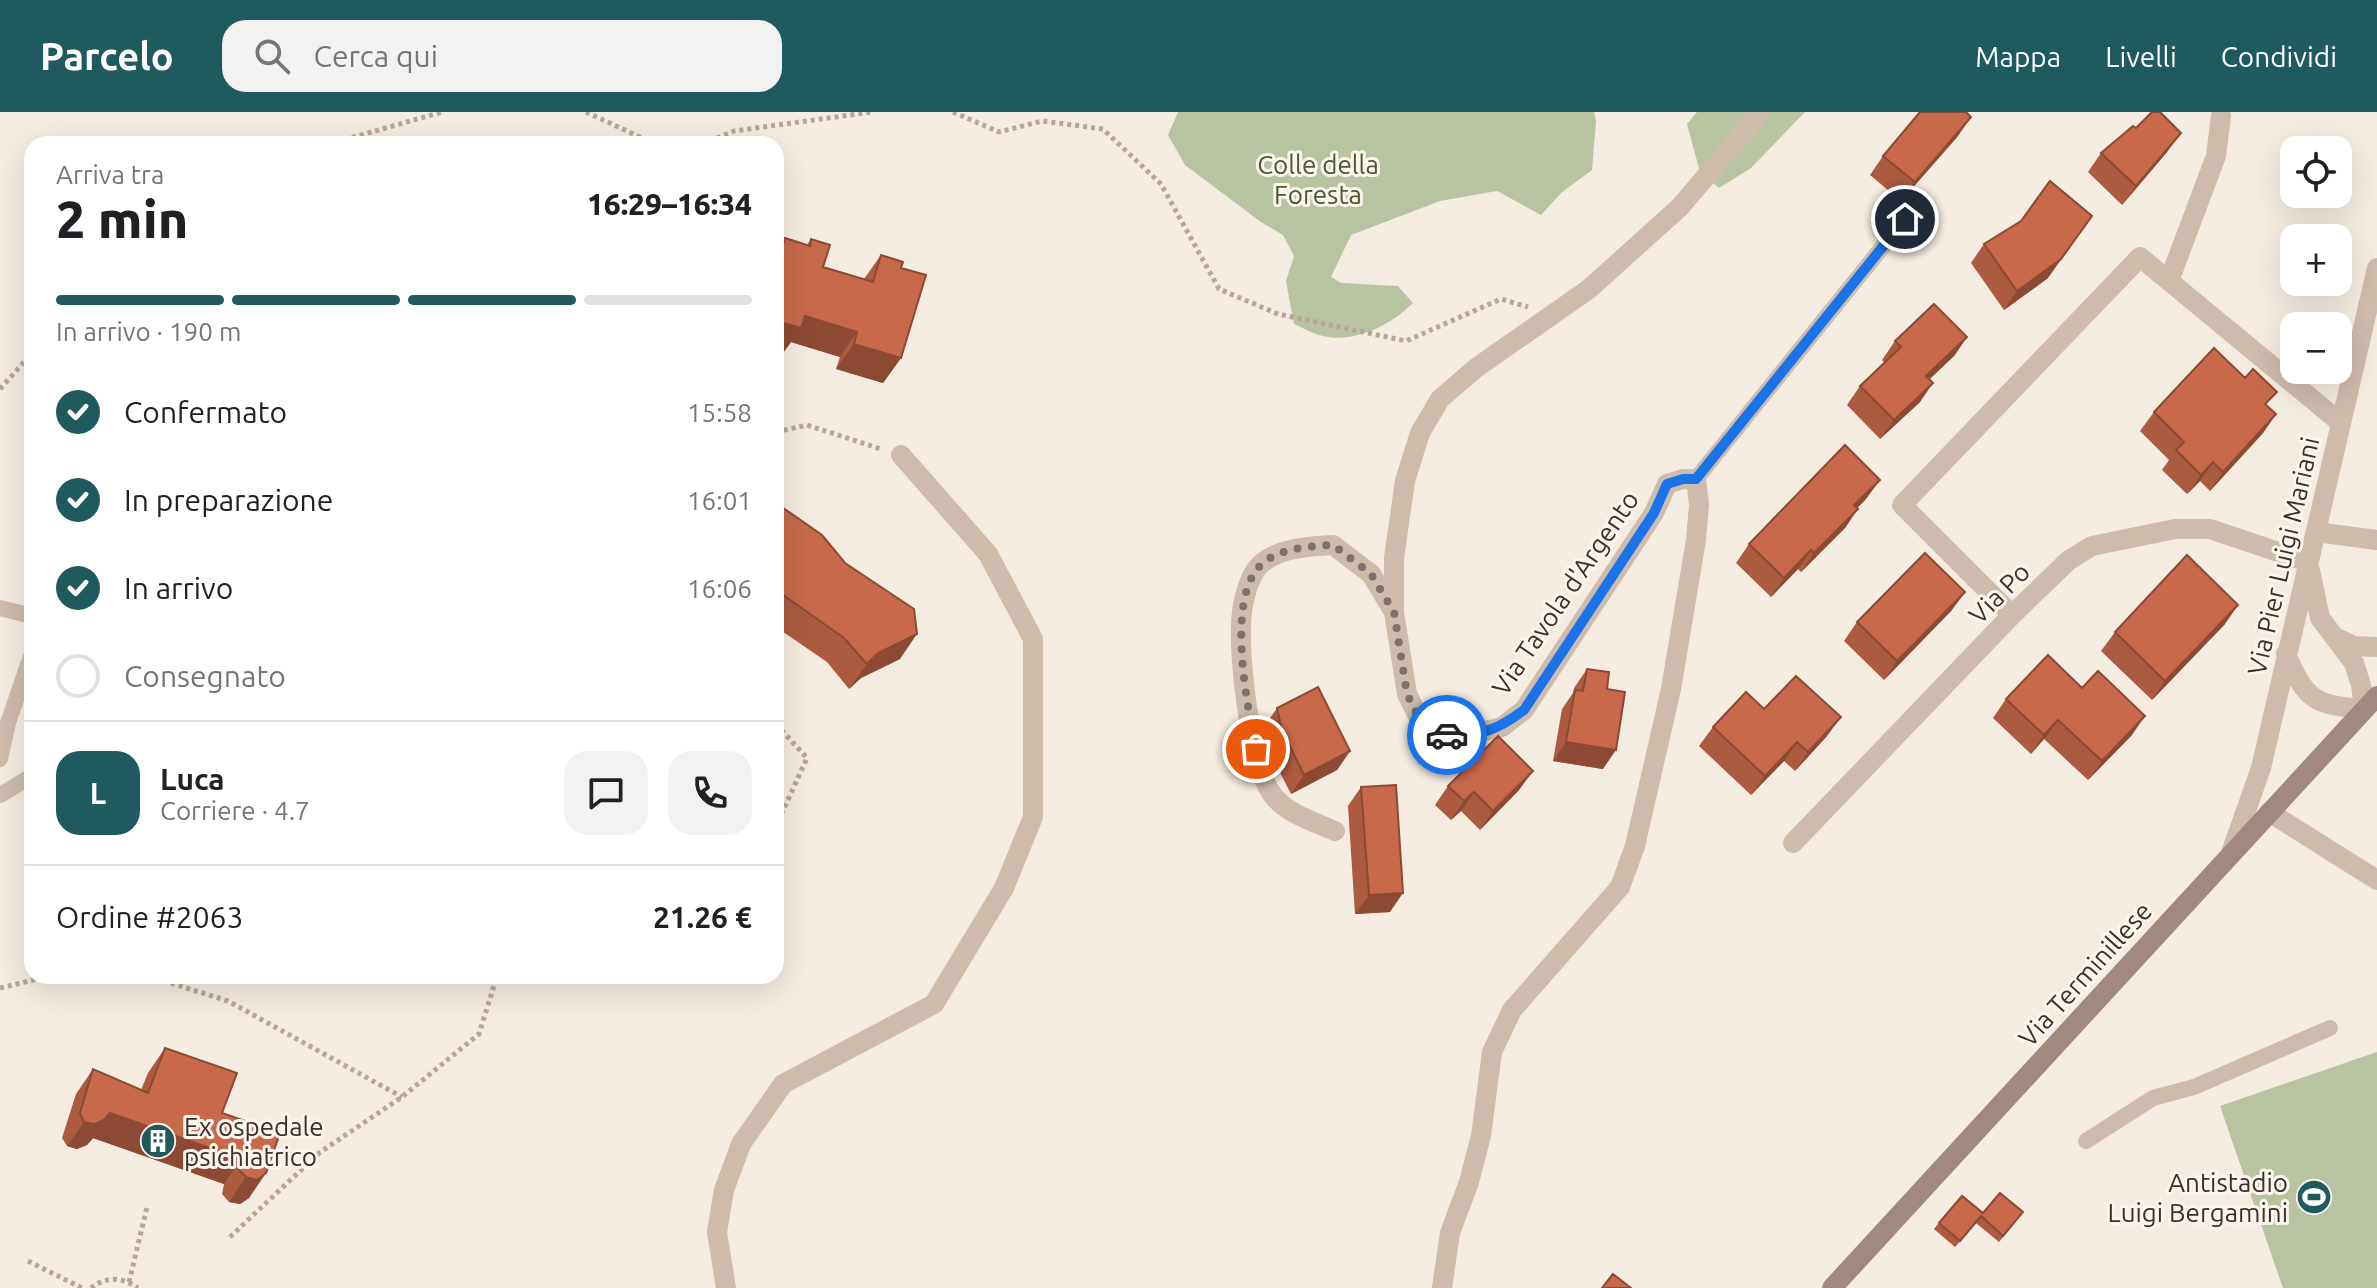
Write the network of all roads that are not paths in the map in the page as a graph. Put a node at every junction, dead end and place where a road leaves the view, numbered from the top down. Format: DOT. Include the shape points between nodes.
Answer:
graph roads {
  1 [pos="1761,112"];
  2 [pos="2221,116"];
  3 [pos="1905,219"];
  4 [pos="2377,268"];
  5 [pos="2169,281"];
  6 [pos="2341,423"];
  7 [pos="901,455"];
  8 [pos="1696,479"];
  9 [pos="2316,532"];
  10 [pos="2377,540"];
  11 [pos="2308,562"];
  12 [pos="0,608"];
  13 [pos="1394,612"];
  14 [pos="24,614"];
  15 [pos="2012,615"];
  16 [pos="2339,639"];
  17 [pos="2377,647"];
  18 [pos="2286,654"];
  19 [pos="24,673"];
  20 [pos="2371,702"];
  21 [pos="4,722"];
  22 [pos="0,759"];
  23 [pos="24,785"];
  24 [pos="0,795"];
  25 [pos="2269,812"];
  26 [pos="1335,831"];
  27 [pos="1793,843"];
  28 [pos="2231,853"];
  29 [pos="2377,880"];
  30 [pos="2330,1028"];
  31 [pos="2086,1141"];
  32 [pos="726,1288"];
  33 [pos="1442,1288"];
  34 [pos="1832,1288"];
  1 -- 13 [label="street, Via Tavola d'Argento" via="1680,207 1589,289 1440,399 1420,433 1405,481"];
  2 -- 5 [label="street" via="2216,156"];
  3 -- 8 [label="lane"];
  4 -- 6 [label="street, Via Pier Luigi Mariani"];
  5 -- 6 [label="street"];
  5 -- 15 [label="street" via="2140,257 1902,505"];
  6 -- 9 [label="street, Via Pier Luigi Mariani"];
  7 -- 32 [label="street" via="988,554 1033,639 1033,817 1004,888 934,1004 783,1084 741,1144 724,1190 717,1232"];
  8 -- 13 [label="street, Via Tavola d'Argento" via="1667,484 1654,513 1524,710 1502,727 1443,735 1420,720 1407,694"];
  8 -- 33 [label="street" via="1696,540 1671,689 1635,846 1620,887 1512,1010 1492,1052 1481,1136 1450,1233"];
  9 -- 10 [label="street"];
  9 -- 11 [label="street, Via Pier Luigi Mariani"];
  11 -- 15 [label="street, Via Po" via="2210,529 2175,529 2092,546 2069,560"];
  11 -- 16 [label="street" via="2320,618"];
  11 -- 18 [label="street, Via Pier Luigi Mariani"];
  12 -- 14 [label="lane"];
  13 -- 26 [label="street" via="1371,574 1333,545 1293,548 1259,566 1249,584 1241,623 1242,656 1261,771 1272,795 1295,813"];
  15 -- 27 [label="street, Via Po"];
  16 -- 17 [label="street"];
  16 -- 20 [label="street"];
  18 -- 20 [label="street" via="2300,687 2314,699 2334,707"];
  18 -- 28 [label="street, Via Pier Luigi Mariani" via="2261,768"];
  19 -- 21 [label="lane"];
  20 -- 25 [label="main road, Via Terminillese"];
  21 -- 22 [label="lane"];
  23 -- 24 [label="lane"];
  25 -- 28 [label="main road, Via Terminillese"];
  25 -- 29 [label="street"];
  28 -- 34 [label="main road, Via Terminillese"];
  30 -- 31 [label="lane" via="2194,1087 2153,1098"];
}
